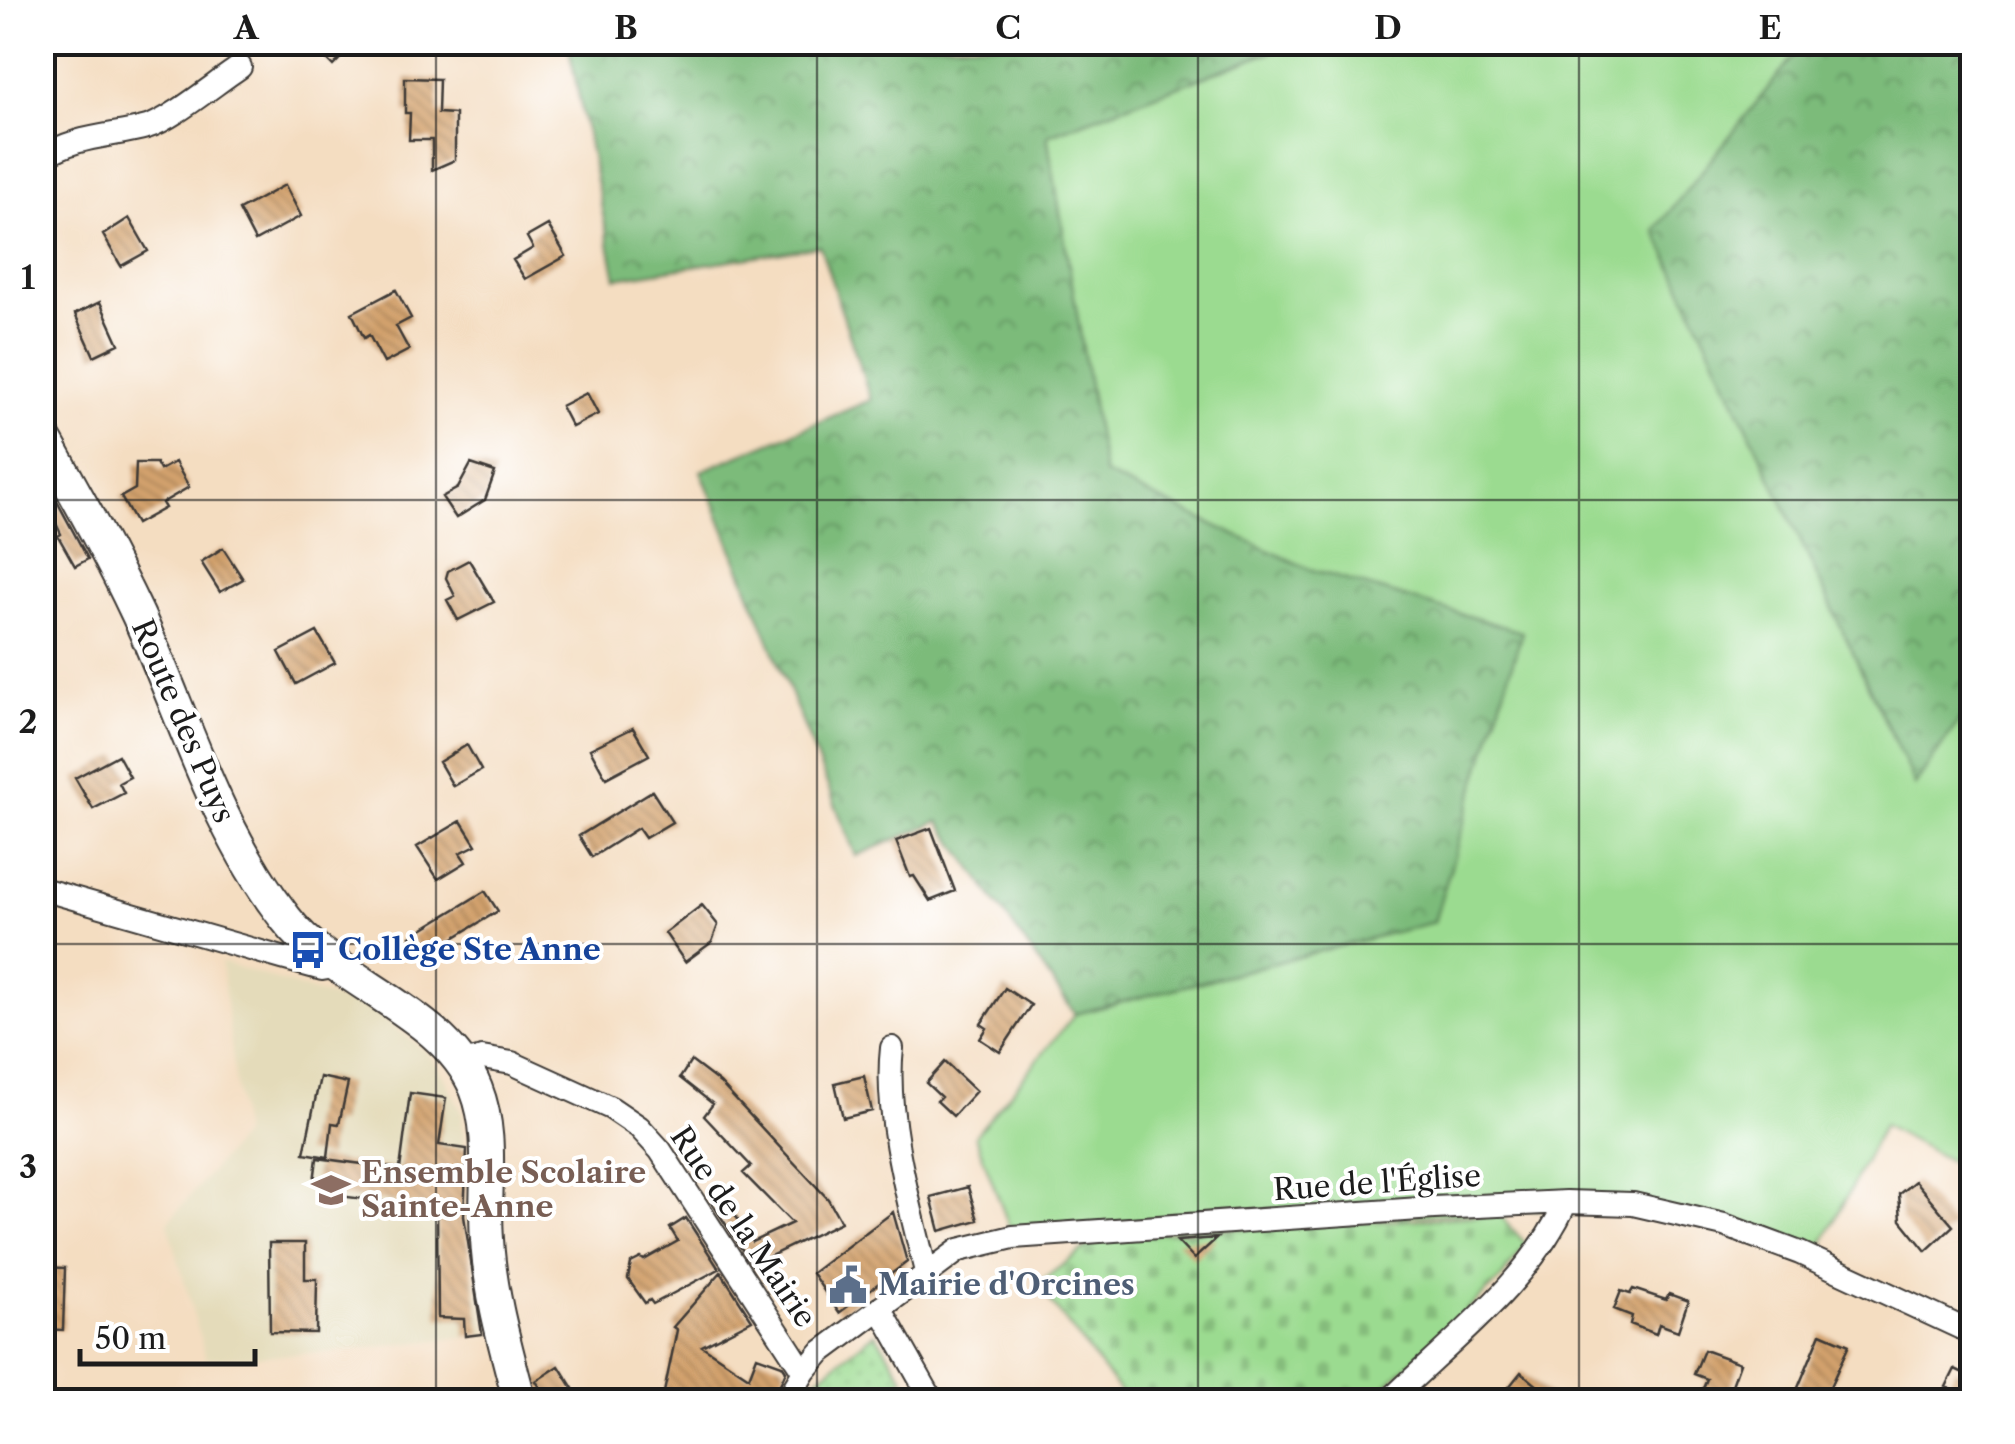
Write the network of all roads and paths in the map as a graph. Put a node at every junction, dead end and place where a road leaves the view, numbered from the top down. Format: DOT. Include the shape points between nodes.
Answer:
graph roads {
  1 [pos="240,67"];
  2 [pos="42,158"];
  3 [pos="42,434"];
  4 [pos="42,888"];
  5 [pos="340,966"];
  6 [pos="892,1048"];
  7 [pos="463,1064"];
  8 [pos="1566,1202"];
  9 [pos="926,1272"];
  10 [pos="880,1308"];
  11 [pos="1972,1333"];
  12 [pos="804,1372"];
  13 [pos="520,1402"];
  14 [pos="786,1402"];
  15 [pos="932,1402"];
  16 [pos="1388,1402"];
  1 -- 2 [label="street" via="151,126 96,135"];
  3 -- 5 [label="main road, Route des Puys" via="138,614 228,830 286,920"];
  4 -- 5 [label="street" via="309,966"];
  5 -- 7 [label="main road, Route des Puys"];
  6 -- 9 [label="street" via="889,1073 905,1182"];
  7 -- 12 [label="street, Rue de la Mairie" via="482,1058 512,1062 639,1127"];
  7 -- 13 [label="main road, Route des Puys" via="486,1125 490,1276"];
  8 -- 9 [label="street, Rue de l'Église" via="1013,1237 959,1250"];
  8 -- 11 [label="street, Rue de l'Église" via="1633,1204 1724,1225 1815,1259"];
  8 -- 16 [label="street" via="1555,1228 1507,1289"];
  9 -- 10 [label="street, Rue de l'Église"];
  10 -- 12 [label="street, Rue de l'Église"];
  10 -- 15 [label="street"];
  12 -- 14 [label="street, Rue de l'Église"];
}
